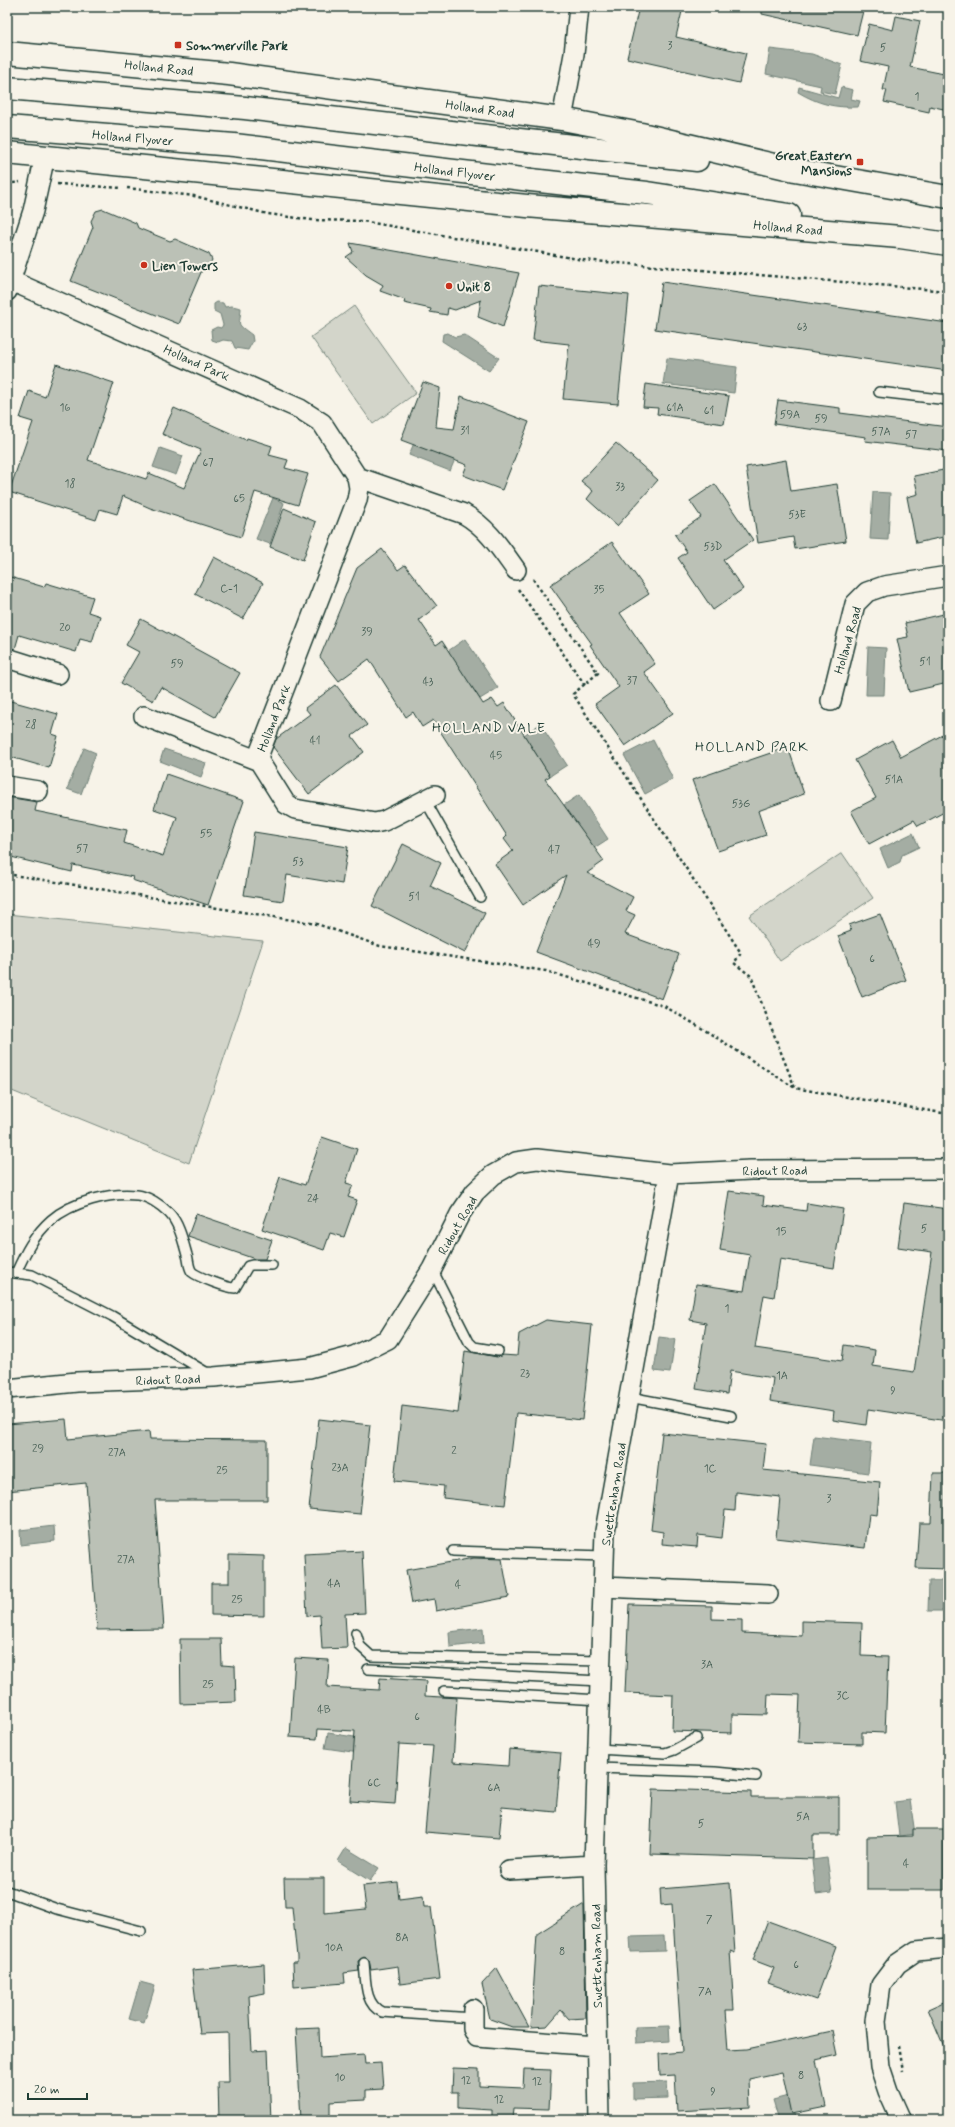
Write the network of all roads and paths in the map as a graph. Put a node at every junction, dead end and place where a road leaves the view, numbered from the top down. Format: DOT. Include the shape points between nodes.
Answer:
graph roads {
  1 [pos="579,7"];
  2 [pos="7,53"];
  3 [pos="7,88"];
  4 [pos="562,119"];
  5 [pos="7,127"];
  6 [pos="7,153"];
  7 [pos="45,156"];
  8 [pos="795,170"];
  9 [pos="39,183"];
  10 [pos="7,184"];
  11 [pos="948,197"];
  12 [pos="900,237"];
  13 [pos="948,244"];
  14 [pos="8,283"];
  15 [pos="948,291"];
  16 [pos="879,392"];
  17 [pos="948,400"];
  18 [pos="357,477"];
  19 [pos="515,576"];
  20 [pos="948,576"];
  21 [pos="7,658"];
  22 [pos="58,674"];
  23 [pos="591,680"];
  24 [pos="585,685"];
  25 [pos="831,701"];
  26 [pos="144,716"];
  27 [pos="259,761"];
  28 [pos="7,786"];
  29 [pos="38,792"];
  30 [pos="430,798"];
  31 [pos="7,874"];
  32 [pos="480,897"];
  33 [pos="795,1088"];
  34 [pos="948,1114"];
  35 [pos="948,1169"];
  36 [pos="669,1174"];
  37 [pos="272,1265"];
  38 [pos="432,1269"];
  39 [pos="12,1272"];
  40 [pos="498,1351"];
  41 [pos="214,1377"];
  42 [pos="7,1389"];
  43 [pos="629,1397"];
  44 [pos="731,1416"];
  45 [pos="453,1551"];
  46 [pos="604,1556"];
  47 [pos="603,1588"];
  48 [pos="768,1594"];
  49 [pos="356,1633"];
  50 [pos="601,1661"];
  51 [pos="368,1669"];
  52 [pos="600,1681"];
  53 [pos="444,1691"];
  54 [pos="600,1700"];
  55 [pos="696,1738"];
  56 [pos="598,1749"];
  57 [pos="598,1768"];
  58 [pos="756,1776"];
  59 [pos="594,1865"];
  60 [pos="509,1870"];
  61 [pos="7,1892"];
  62 [pos="142,1931"];
  63 [pos="948,1948"];
  64 [pos="364,1963"];
  65 [pos="473,2013"];
  66 [pos="899,2045"];
  67 [pos="598,2046"];
  68 [pos="904,2076"];
  69 [pos="599,2120"];
  70 [pos="902,2120"];
  1 -- 4 [label="street" via="574,54"];
  2 -- 4 [label="main road, Holland Road" via="229,74"];
  3 -- 8 [label="main road, bridge" via="245,108"];
  4 -- 8 [label="main road, Holland Road" via="641,134"];
  5 -- 12 [label="main road, Holland Flyover, bridge" via="234,145 647,193 759,209"];
  6 -- 7 [label="main road, Holland Road"];
  7 -- 9 [label="street, Holland Park"];
  7 -- 12 [label="main road, Holland Road" via="527,206"];
  8 -- 11 [label="main road, Holland Road"];
  9 -- 10 [label="path"];
  9 -- 14 [label="street, Holland Park" via="33,211"];
  9 -- 15 [label="path" via="194,196 268,214 312,220 362,221 583,260"];
  12 -- 13 [label="main road, Holland Road"];
  14 -- 18 [label="street, Holland Park" via="313,415 322,423"];
  16 -- 17 [label="lane"];
  18 -- 19 [label="street" via="464,514 480,524 500,547"];
  18 -- 27 [label="street, Holland Park" via="357,500 259,754"];
  19 -- 24 [label="path"];
  20 -- 25 [label="street, Holland Road" via="884,586 867,592 855,604"];
  21 -- 22 [label="street"];
  23 -- 24 [label="path"];
  24 -- 33 [label="path" via="573,694 741,953 734,963 751,976"];
  26 -- 27 [label="street"];
  27 -- 30 [label="street, Holland Park" via="286,804 295,810 374,823 384,821"];
  28 -- 29 [label="street"];
  30 -- 32 [label="lane"];
  31 -- 33 [label="path" via="317,924 380,946 546,971 664,1006"];
  33 -- 34 [label="path"];
  35 -- 36 [label="street, Ridout Road" via="751,1170"];
  36 -- 38 [label="street, Ridout Road" via="537,1159 516,1162 493,1175 475,1192 460,1214"];
  36 -- 43 [label="street, Swettenham Road"];
  37 -- 39 [label="lane" via="248,1266 235,1288 198,1275 192,1272 189,1266 182,1239 169,1213 151,1200 138,1195 119,1195 98,1198 68,1208 52,1219 36,1235"];
  38 -- 40 [label="lane" via="469,1342 474,1347"];
  38 -- 41 [label="street, Ridout Road" via="388,1340 354,1356 309,1368"];
  39 -- 41 [label="lane" via="32,1274 105,1313"];
  41 -- 42 [label="street, Ridout Road" via="77,1382"];
  43 -- 44 [label="lane"];
  43 -- 46 [label="street, Swettenham Road" via="605,1531"];
  45 -- 46 [label="lane"];
  46 -- 47 [label="street, Swettenham Road"];
  47 -- 48 [label="street"];
  47 -- 50 [label="street, Swettenham Road"];
  49 -- 50 [label="lane" via="360,1646 371,1656"];
  50 -- 52 [label="street, Swettenham Road"];
  51 -- 52 [label="lane"];
  52 -- 54 [label="street, Swettenham Road"];
  53 -- 54 [label="lane"];
  54 -- 56 [label="street, Swettenham Road"];
  55 -- 56 [label="lane" via="665,1753"];
  56 -- 57 [label="street, Swettenham Road"];
  57 -- 58 [label="lane"];
  57 -- 59 [label="street, Swettenham Road"];
  59 -- 60 [label="street"];
  59 -- 67 [label="street, Swettenham Road"];
  61 -- 62 [label="lane" via="57,1910"];
  63 -- 70 [label="street" via="916,1951 897,1964 881,1985 876,2021 880,2067"];
  64 -- 65 [label="lane" via="369,1999 376,2010"];
  65 -- 67 [label="street" via="473,2029 478,2037"];
  66 -- 68 [label="path"];
  67 -- 69 [label="street, Swettenham Road"];
}
